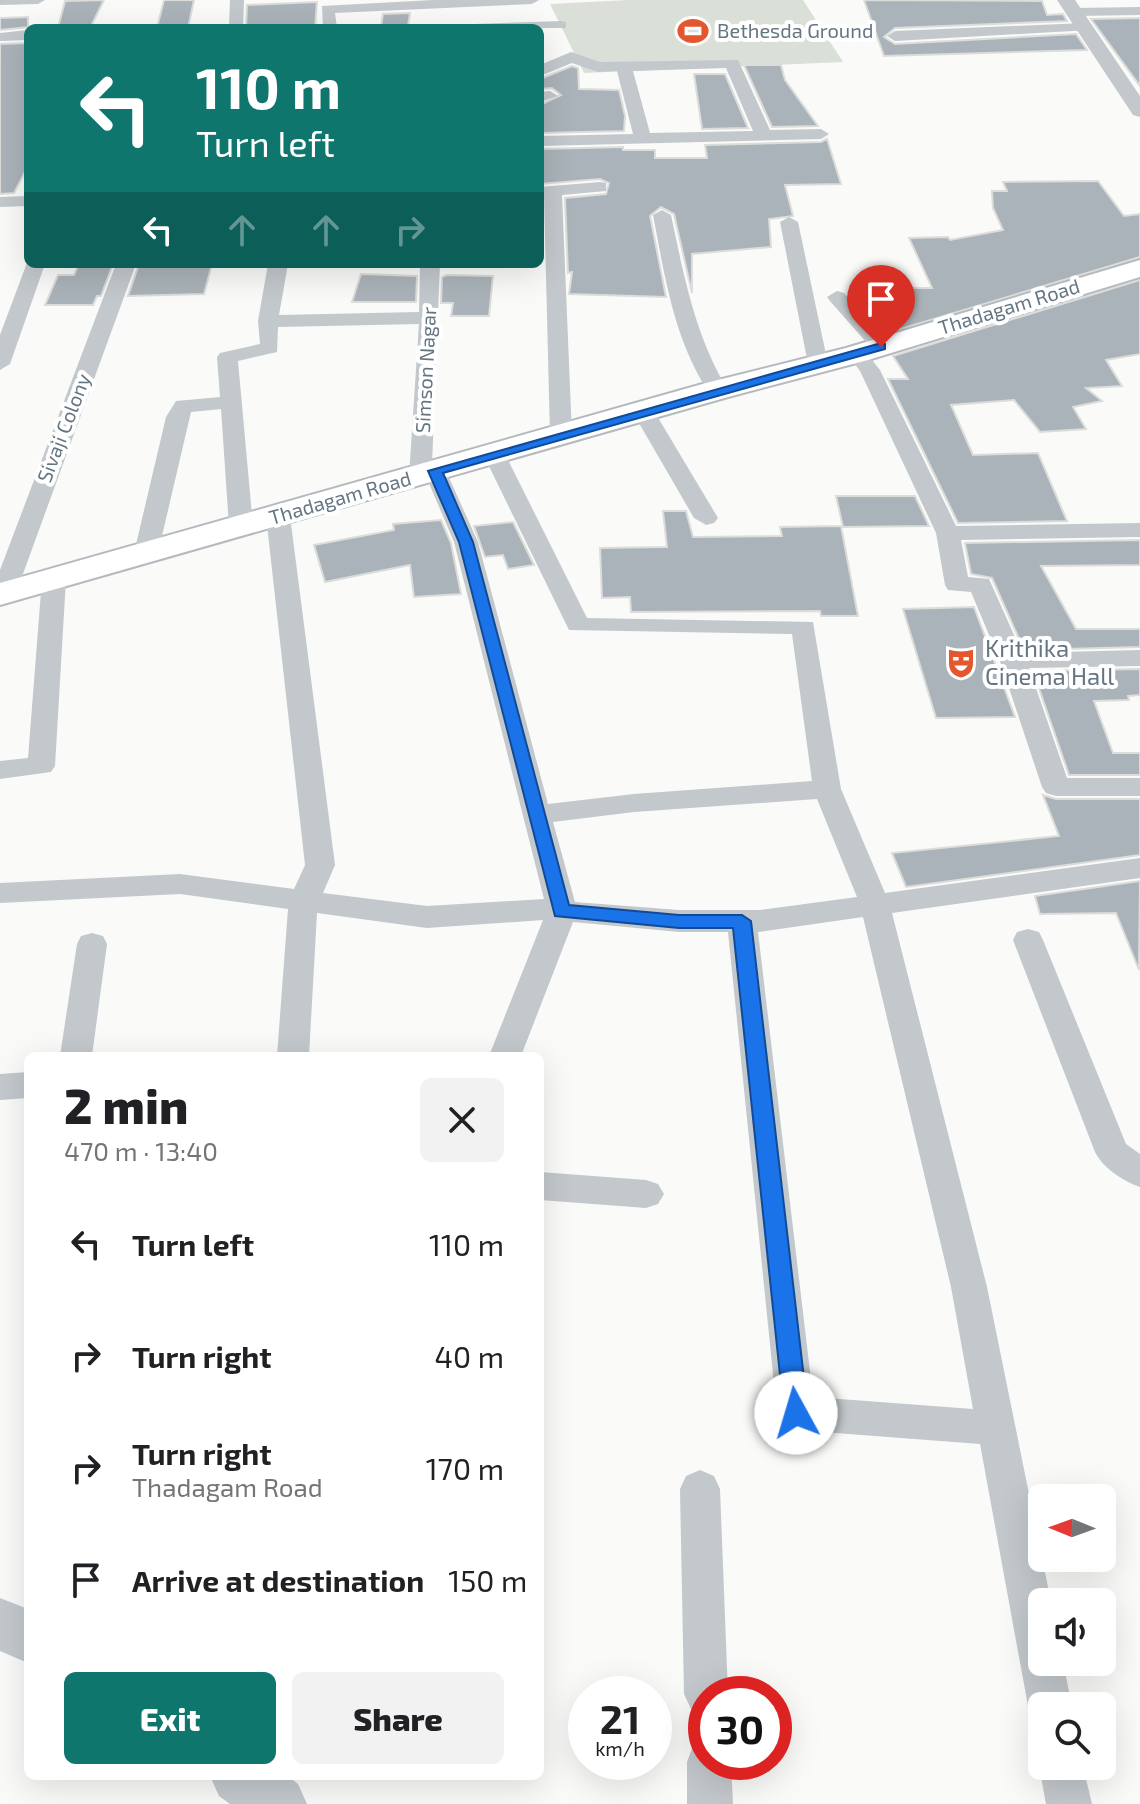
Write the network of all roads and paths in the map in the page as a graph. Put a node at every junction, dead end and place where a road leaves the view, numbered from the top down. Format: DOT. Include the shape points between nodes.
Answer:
graph roads {
  1 [pos="38,0"];
  2 [pos="237,0"];
  3 [pos="532,0"];
  4 [pos="0,1"];
  5 [pos="1140,11"];
  6 [pos="1075,13"];
  7 [pos="236,24"];
  8 [pos="329,24"];
  9 [pos="561,25"];
  10 [pos="544,26"];
  11 [pos="24,36"];
  12 [pos="895,36"];
  13 [pos="1,39"];
  14 [pos="624,66"];
  15 [pos="544,69"];
  16 [pos="1140,111"];
  17 [pos="821,134"];
  18 [pos="764,136"];
  19 [pos="643,138"];
  20 [pos="544,141"];
  21 [pos="600,187"];
  22 [pos="546,192"];
  23 [pos="24,201"];
  24 [pos="0,202"];
  25 [pos="662,215"];
  26 [pos="789,222"];
  27 [pos="34,268"];
  28 [pos="124,268"];
  29 [pos="277,268"];
  30 [pos="430,268"];
  31 [pos="1140,268"];
  32 [pos="837,297"];
  33 [pos="429,318"];
  34 [pos="268,321"];
  35 [pos="869,351"];
  36 [pos="0,364"];
  37 [pos="818,364"];
  38 [pos="717,390"];
  39 [pos="231,402"];
  40 [pos="643,411"];
  41 [pos="561,435"];
  42 [pos="494,454"];
  43 [pos="427,474"];
  44 [pos="278,516"];
  45 [pos="706,518"];
  46 [pos="241,526"];
  47 [pos="1140,530"];
  48 [pos="948,533"];
  49 [pos="146,553"];
  50 [pos="54,579"];
  51 [pos="2,593"];
  52 [pos="1140,658"];
  53 [pos="1013,661"];
  54 [pos="0,770"];
  55 [pos="1140,787"];
  56 [pos="827,789"];
  57 [pos="538,815"];
  58 [pos="1140,868"];
  59 [pos="0,893"];
  60 [pos="303,903"];
  61 [pos="875,905"];
  62 [pos="562,911"];
  63 [pos="742,921"];
  64 [pos="1028,940"];
  65 [pos="92,944"];
  66 [pos="77,1052"];
  67 [pos="293,1052"];
  68 [pos="507,1052"];
  69 [pos="24,1085"];
  70 [pos="0,1087"];
  71 [pos="1140,1173"];
  72 [pos="544,1186"];
  73 [pos="646,1194"];
  74 [pos="996,1428"];
  75 [pos="700,1489"];
  76 [pos="0,1624"];
  77 [pos="24,1634"];
  78 [pos="705,1676"];
  79 [pos="1047,1692"];
  80 [pos="709,1780"];
  81 [pos="1064,1780"];
  82 [pos="710,1804"];
  83 [pos="1069,1804"];
  1 -- 4 [label="street"];
  2 -- 7 [label="street"];
  3 -- 8 [label="street" via="327,9"];
  5 -- 6 [label="street"];
  6 -- 12 [label="street"];
  6 -- 16 [label="street"];
  9 -- 10 [label="street"];
  11 -- 13 [label="street"];
  14 -- 15 [label="street" via="598,67 571,57"];
  14 -- 18 [label="street" via="732,63"];
  14 -- 19 [label="street"];
  17 -- 18 [label="street"];
  18 -- 19 [label="street"];
  19 -- 20 [label="street"];
  21 -- 22 [label="street"];
  22 -- 41 [label="street"];
  23 -- 24 [label="street"];
  25 -- 38 [label="street" via="697,354"];
  26 -- 37 [label="street"];
  27 -- 36 [label="street"];
  28 -- 51 [label="street, Sivaji Colony"];
  29 -- 34 [label="street"];
  30 -- 33 [label="street, Simson Nagar"];
  31 -- 35 [label="main road, Thadagam Road"];
  32 -- 35 [label="street"];
  33 -- 34 [label="street"];
  33 -- 43 [label="street, Simson Nagar"];
  34 -- 39 [label="street" via="270,348 227,357"];
  35 -- 37 [label="main road, Thadagam Road"];
  35 -- 48 [label="street" via="870,370"];
  37 -- 38 [label="main road, Thadagam Road"];
  38 -- 40 [label="main road, Thadagam Road"];
  39 -- 46 [label="street"];
  39 -- 49 [label="street" via="184,406 177,417"];
  40 -- 41 [label="main road, Thadagam Road"];
  40 -- 45 [label="street"];
  41 -- 42 [label="main road, Thadagam Road"];
  42 -- 43 [label="main road, Thadagam Road"];
  42 -- 56 [label="street" via="578,625 804,627"];
  43 -- 44 [label="main road, Thadagam Road"];
  43 -- 57 [label="street" via="466,542"];
  44 -- 46 [label="main road, Thadagam Road"];
  44 -- 60 [label="street" via="320,865"];
  46 -- 49 [label="main road, Thadagam Road"];
  47 -- 48 [label="street"];
  48 -- 53 [label="street" via="957,585 980,584"];
  49 -- 50 [label="main road, Thadagam Road"];
  50 -- 51 [label="main road, Thadagam Road"];
  50 -- 54 [label="street" via="41,766"];
  52 -- 53 [label="street"];
  53 -- 55 [label="street" via="1056,787"];
  56 -- 57 [label="street"];
  56 -- 61 [label="street"];
  57 -- 62 [label="street"];
  58 -- 61 [label="street"];
  59 -- 60 [label="street" via="180,884"];
  60 -- 62 [label="street" via="427,917 527,908"];
  60 -- 67 [label="street"];
  61 -- 63 [label="street"];
  61 -- 74 [label="street" via="969,1287"];
  62 -- 63 [label="street"];
  62 -- 68 [label="street"];
  63 -- 74 [label="street" via="796,1413"];
  64 -- 71 [label="street" via="1112,1152"];
  65 -- 66 [label="street"];
  69 -- 70 [label="street"];
  72 -- 73 [label="street"];
  74 -- 79 [label="street"];
  75 -- 78 [label="street"];
  76 -- 77 [label="street"];
  80 -- 82 [label="street"];
  81 -- 83 [label="street"];
}
